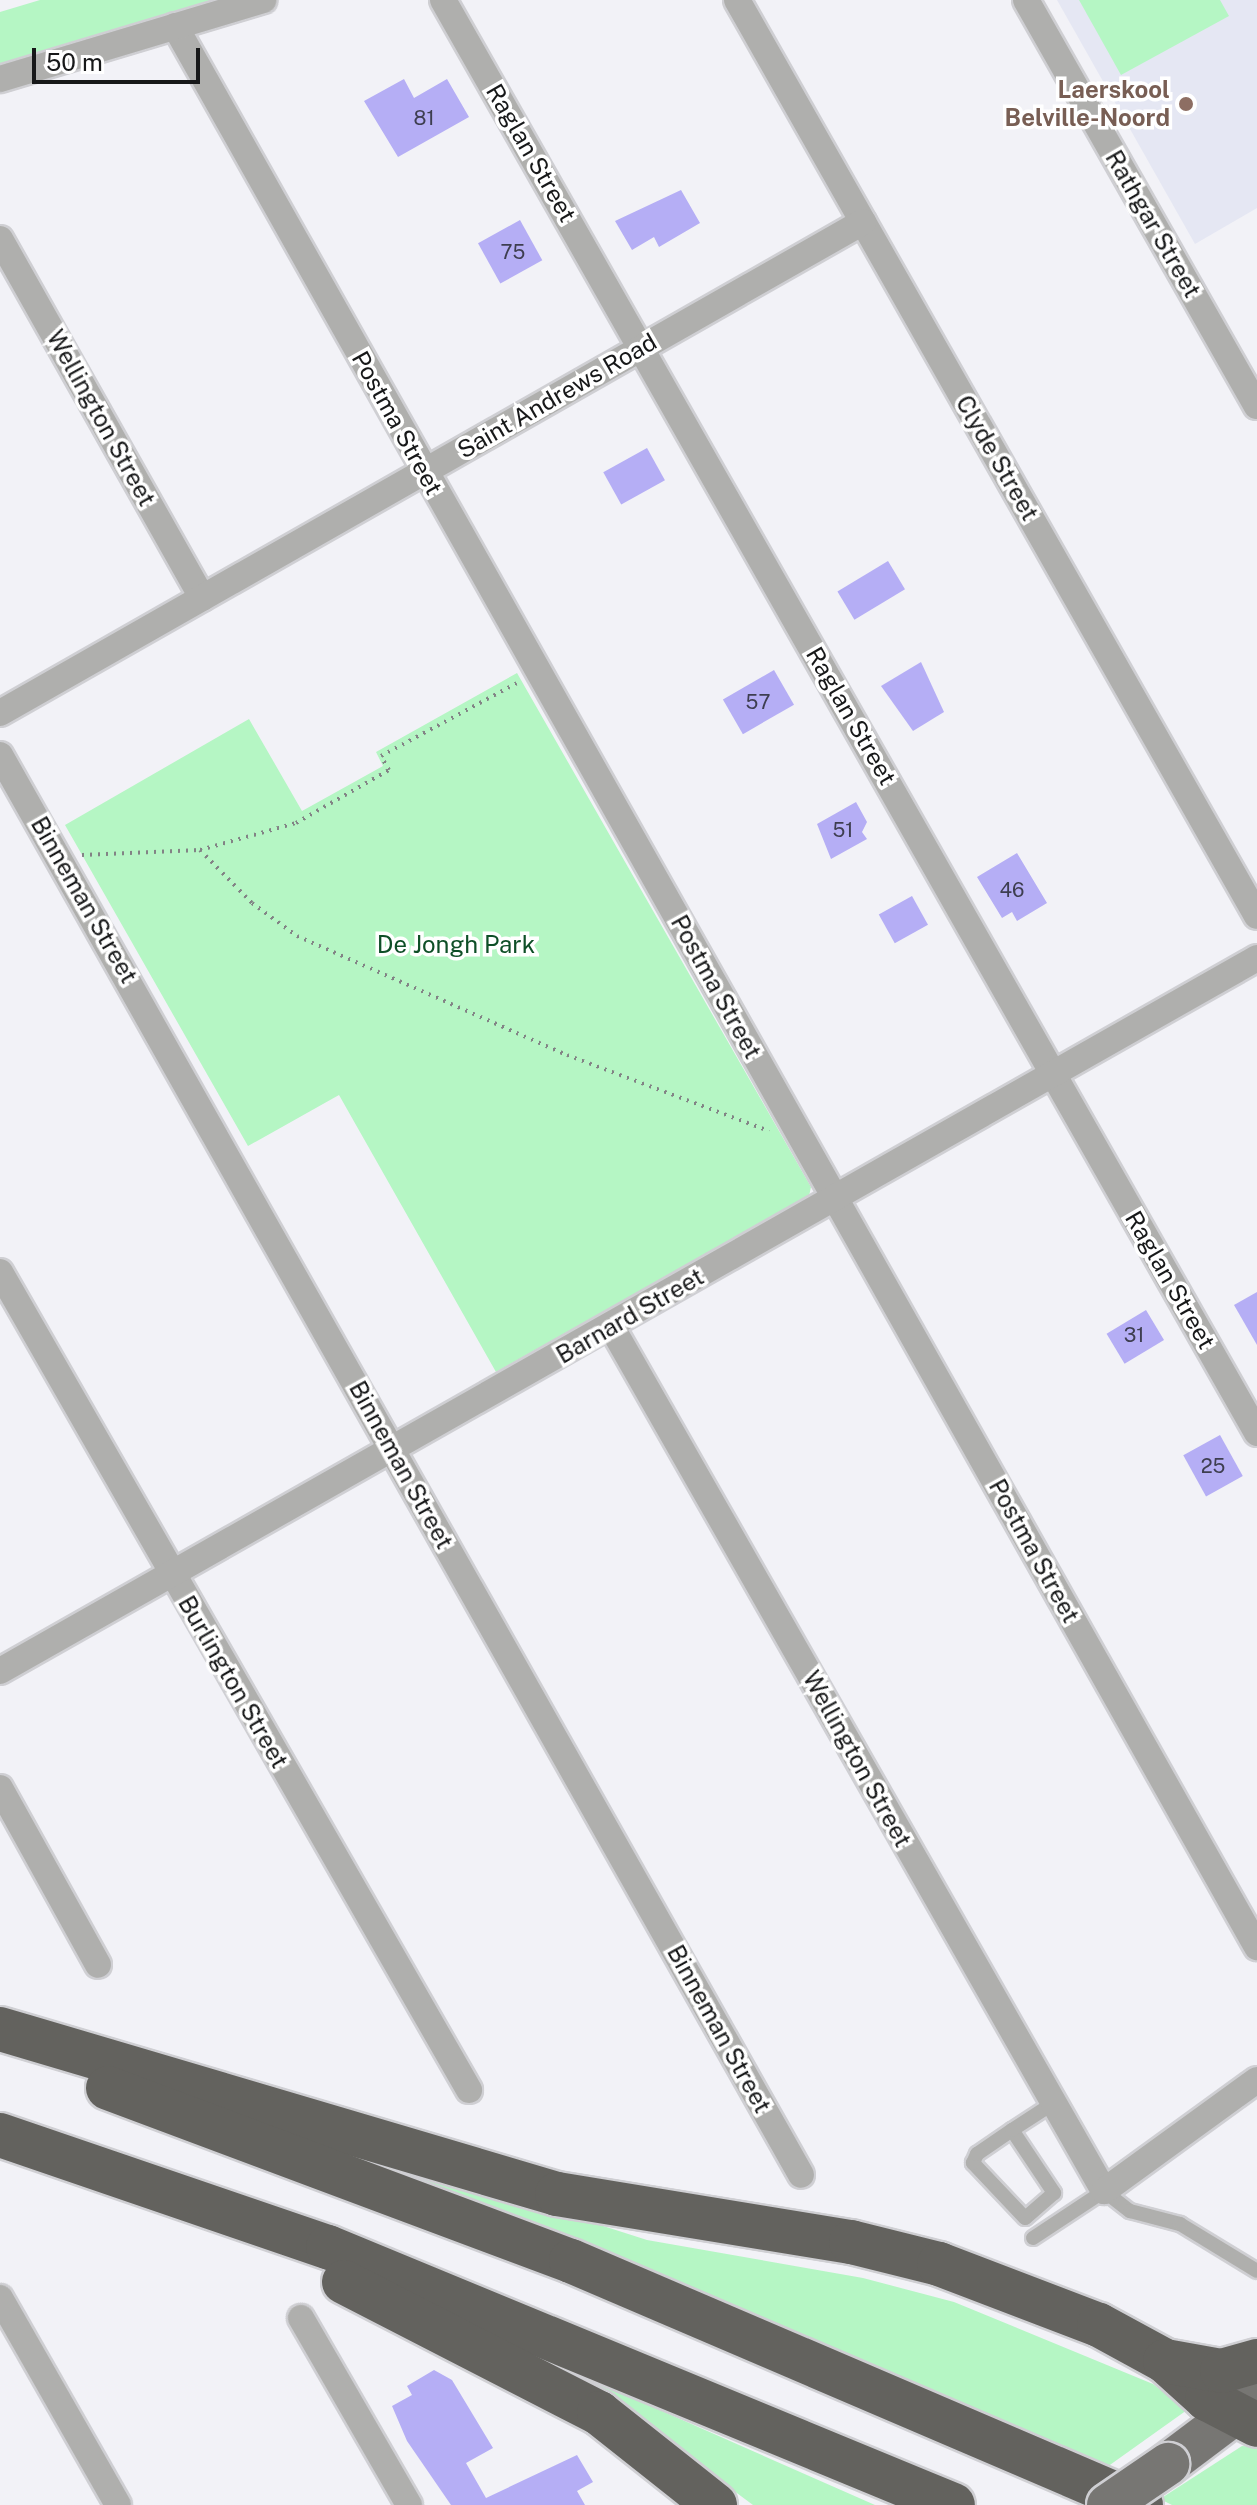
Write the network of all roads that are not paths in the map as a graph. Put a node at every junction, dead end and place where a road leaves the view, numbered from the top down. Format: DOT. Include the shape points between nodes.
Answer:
graph roads {
  1 [pos="263,0"];
  2 [pos="443,0"];
  3 [pos="737,0"];
  4 [pos="1026,0"];
  5 [pos="175,26"];
  6 [pos="0,79"];
  7 [pos="863,222"];
  8 [pos="0,239"];
  9 [pos="642,348"];
  10 [pos="1257,406"];
  11 [pos="424,472"];
  12 [pos="202,598"];
  13 [pos="0,713"];
  14 [pos="0,755"];
  15 [pos="1257,916"];
  16 [pos="1257,958"];
  17 [pos="1053,1075"];
  18 [pos="836,1200"];
  19 [pos="0,1272"];
  20 [pos="611,1326"];
  21 [pos="1257,1433"];
  22 [pos="393,1450"];
  23 [pos="171,1575"];
  24 [pos="0,1671"];
  25 [pos="0,1788"];
  26 [pos="1257,1947"];
  27 [pos="98,1965"];
  28 [pos="0,2029"];
  29 [pos="0,2051"];
  30 [pos="1257,2080"];
  31 [pos="469,2090"];
  32 [pos="1052,2104"];
  33 [pos="1012,2130"];
  34 [pos="0,2135"];
  35 [pos="0,2145"];
  36 [pos="801,2175"];
  37 [pos="1104,2191"];
  38 [pos="1033,2238"];
  39 [pos="1257,2271"];
  40 [pos="0,2298"];
  41 [pos="301,2318"];
  42 [pos="1165,2361"];
  43 [pos="1257,2361"];
  44 [pos="1251,2412"];
  45 [pos="118,2505"];
  46 [pos="409,2505"];
  47 [pos="715,2505"];
  48 [pos="953,2505"];
  49 [pos="1108,2505"];
  50 [pos="1141,2505"];
  1 -- 5 [label="street"];
  2 -- 9 [label="street, Raglan Street"];
  3 -- 7 [label="street, Clyde Street"];
  4 -- 10 [label="street, Rathgar Street"];
  5 -- 6 [label="street"];
  5 -- 11 [label="street, Postma Street"];
  7 -- 9 [label="street, Saint Andrews Road"];
  7 -- 15 [label="street, Clyde Street"];
  8 -- 12 [label="street, Wellington Street"];
  9 -- 11 [label="street, Saint Andrews Road"];
  9 -- 17 [label="street, Raglan Street"];
  11 -- 12 [label="street, Saint Andrews Road"];
  11 -- 18 [label="street, Postma Street"];
  12 -- 13 [label="street, Saint Andrews Road"];
  14 -- 22 [label="street, Binneman Street"];
  16 -- 17 [label="street, Barnard Street"];
  17 -- 18 [label="street, Barnard Street"];
  17 -- 21 [label="street, Raglan Street"];
  18 -- 20 [label="street, Barnard Street"];
  18 -- 26 [label="street, Postma Street"];
  19 -- 23 [label="street, Burlington Street"];
  20 -- 22 [label="street, Barnard Street"];
  20 -- 32 [label="street, Wellington Street"];
  22 -- 23 [label="street, Barnard Street"];
  22 -- 36 [label="street, Binneman Street"];
  23 -- 24 [label="street, Barnard Street"];
  23 -- 31 [label="street, Burlington Street"];
  25 -- 27 [label="street"];
  28 -- 42 [label="highway" via="557,2194 851,2242 939,2264 1022,2291"];
  29 -- 50 [label="highway" via="571,2261"];
  30 -- 37 [label="street"];
  32 -- 33 [label="lane"];
  32 -- 37 [label="street, Wellington Street"];
  33 -- 33 [label="lane" via="1054,2193 1025,2218 973,2167 977,2154"];
  34 -- 48 [label="highway" via="328,2247"];
  35 -- 47 [label="highway" via="346,2283 507,2361 599,2413"];
  37 -- 38 [label="lane"];
  37 -- 39 [label="lane" via="1130,2211 1180,2224"];
  40 -- 45 [label="street"];
  41 -- 46 [label="street"];
  42 -- 43 [label="highway" via="1222,2371"];
  42 -- 44 [label="highway" via="1207,2399"];
  44 -- 49 [label="main road, bridge"];
}
